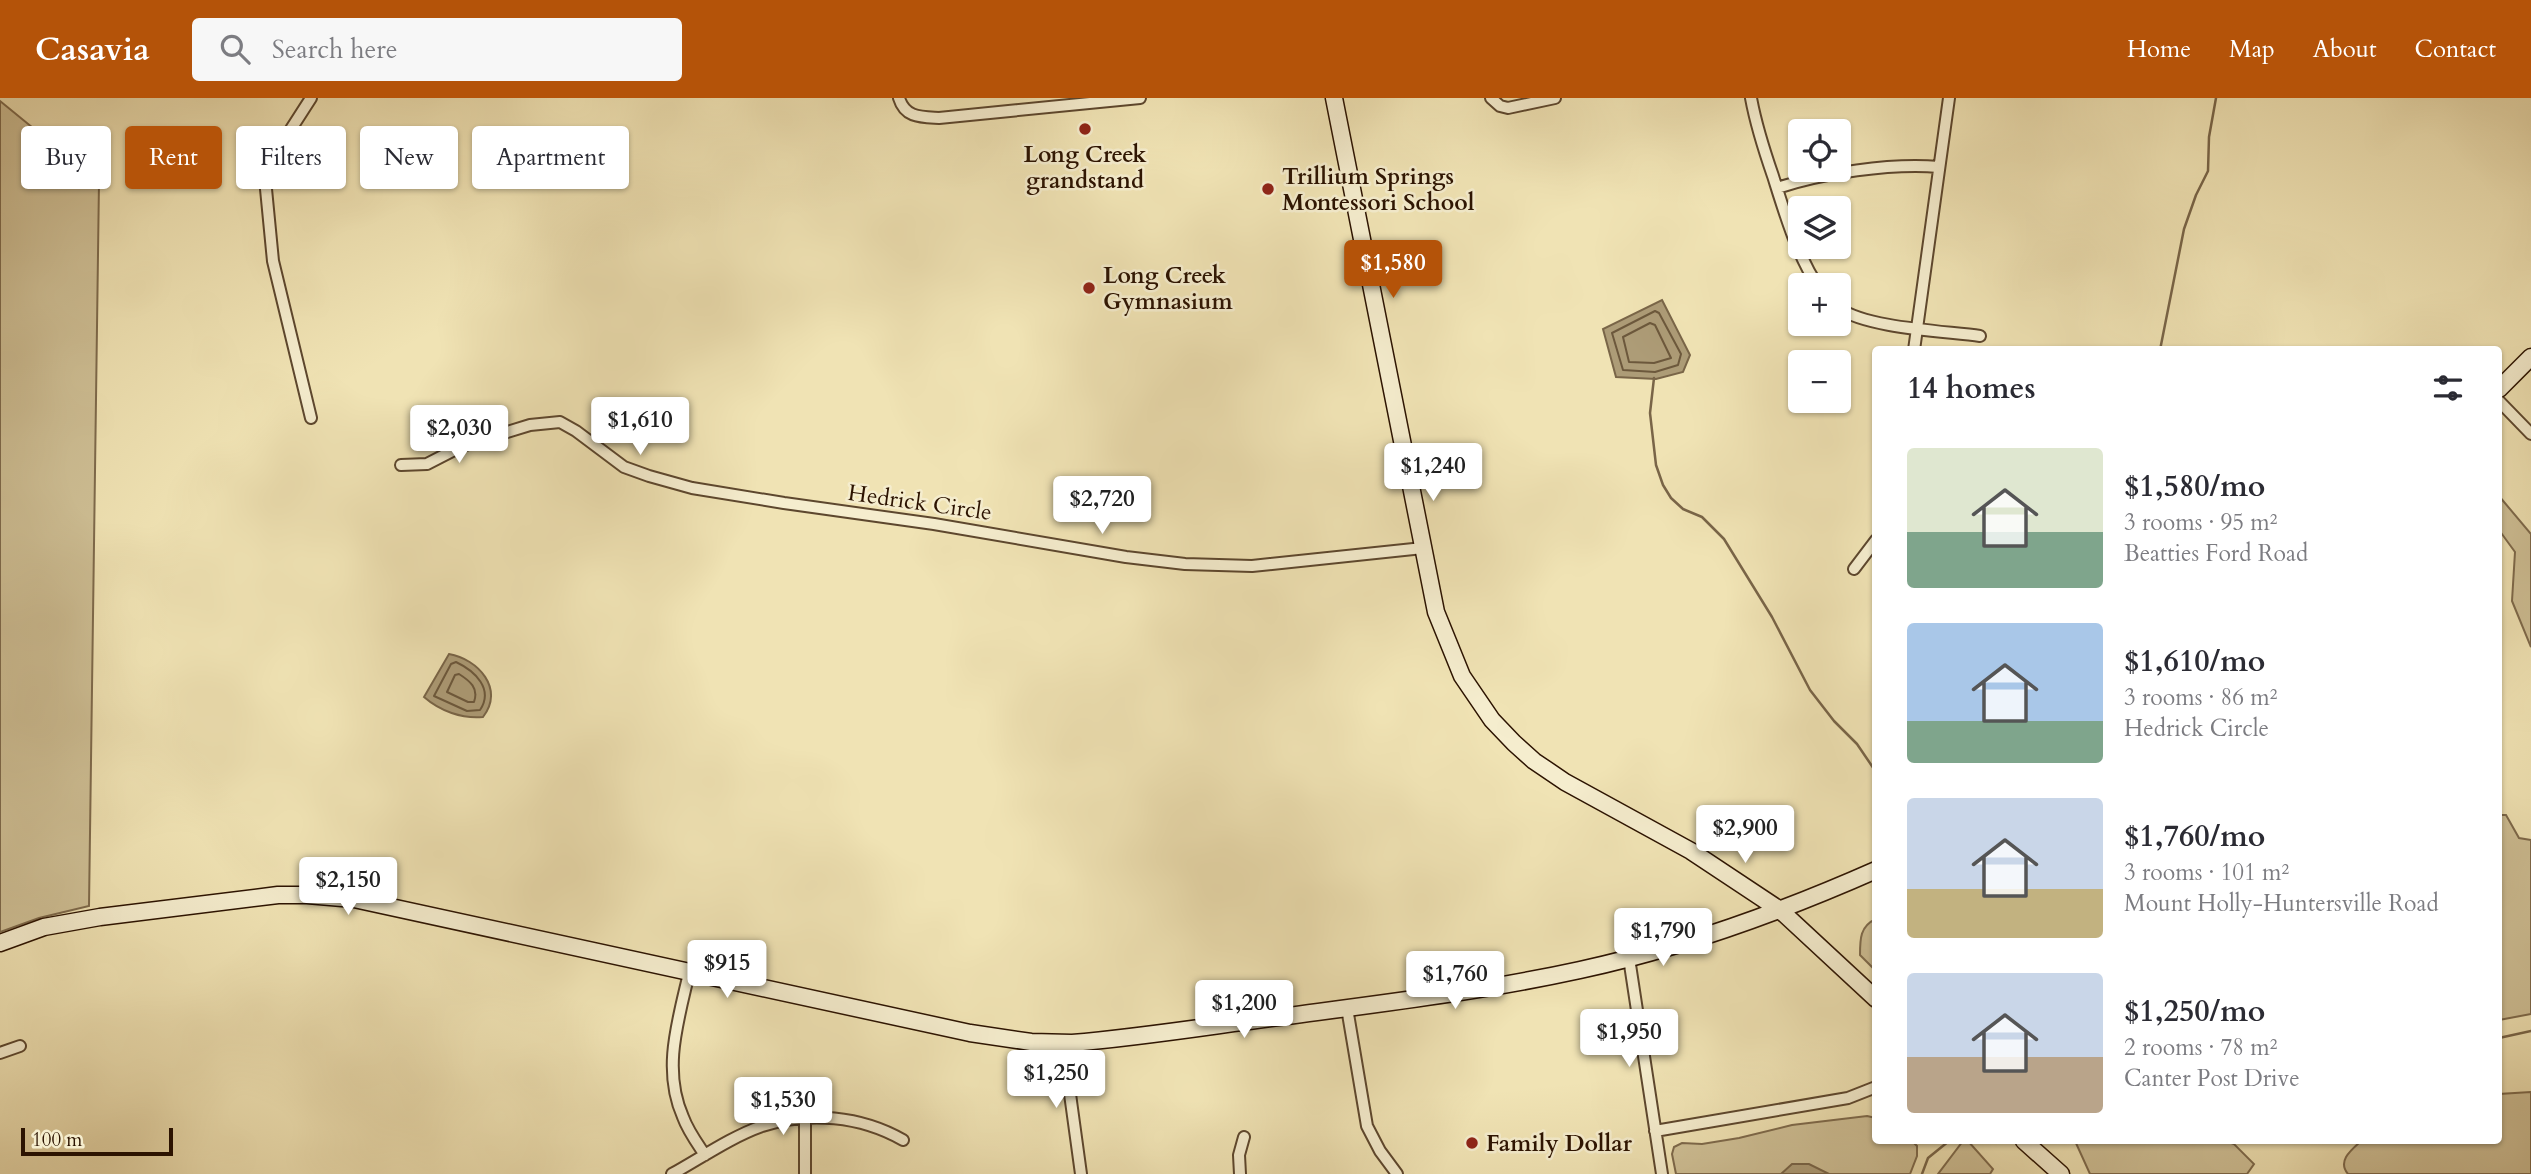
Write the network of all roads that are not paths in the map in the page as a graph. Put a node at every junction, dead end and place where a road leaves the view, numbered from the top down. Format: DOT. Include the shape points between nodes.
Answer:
graph roads {
  1 [pos="311,98"];
  2 [pos="899,98"];
  3 [pos="1133,98"];
  4 [pos="1334,98"];
  5 [pos="1490,98"];
  6 [pos="1555,98"];
  7 [pos="1751,98"];
  8 [pos="1949,98"];
  9 [pos="1939,167"];
  10 [pos="1777,188"];
  11 [pos="1810,273"];
  12 [pos="1851,315"];
  13 [pos="1916,327"];
  14 [pos="1980,336"];
  15 [pos="1914,346"];
  16 [pos="2531,357"];
  17 [pos="2502,386"];
  18 [pos="2502,404"];
  19 [pos="311,418"];
  20 [pos="2531,434"];
  21 [pos="401,465"];
  22 [pos="1872,545"];
  23 [pos="1423,548"];
  24 [pos="1854,569"];
  25 [pos="1872,872"];
  26 [pos="1780,910"];
  27 [pos="0,943"];
  28 [pos="1629,958"];
  29 [pos="689,973"];
  30 [pos="1872,995"];
  31 [pos="1347,1008"];
  32 [pos="1063,1043"];
  33 [pos="20,1046"];
  34 [pos="0,1053"];
  35 [pos="1872,1089"];
  36 [pos="805,1118"];
  37 [pos="1655,1131"];
  38 [pos="1244,1138"];
  39 [pos="903,1140"];
  40 [pos="2027,1144"];
  41 [pos="705,1155"];
  42 [pos="672,1174"];
  43 [pos="804,1174"];
  44 [pos="1081,1174"];
  45 [pos="1240,1174"];
  46 [pos="1397,1174"];
  47 [pos="1662,1174"];
  48 [pos="2061,1174"];
  1 -- 19 [label="street" via="275,154 266,189 274,261"];
  2 -- 3 [label="street" via="909,114 939,118"];
  4 -- 23 [label="main road"];
  5 -- 6 [label="street" via="1508,108"];
  7 -- 10 [label="street"];
  8 -- 9 [label="street"];
  9 -- 10 [label="street" via="1905,166 1810,178"];
  9 -- 13 [label="street"];
  10 -- 11 [label="street"];
  12 -- 13 [label="street"];
  13 -- 14 [label="street"];
  13 -- 15 [label="street"];
  16 -- 17 [label="main road"];
  18 -- 20 [label="street"];
  21 -- 23 [label="street, Hedrick Circle" via="427,464 462,446 539,423 560,422 624,467 692,488 1185,564 1252,566"];
  22 -- 24 [label="street"];
  23 -- 26 [label="main road" via="1436,612 1452,656 1475,698 1514,743 1565,782 1690,851"];
  25 -- 26 [label="main road"];
  26 -- 28 [label="main road"];
  26 -- 30 [label="main road"];
  27 -- 29 [label="main road" via="100,916 307,895 384,904"];
  28 -- 31 [label="main road" via="1530,981"];
  28 -- 37 [label="street"];
  29 -- 32 [label="main road" via="983,1035"];
  29 -- 41 [label="street" via="675,1034 672,1076 683,1119"];
  31 -- 32 [label="main road"];
  31 -- 46 [label="street" via="1367,1126"];
  32 -- 44 [label="street"];
  33 -- 34 [label="street"];
  35 -- 37 [label="street" via="1848,1098"];
  36 -- 39 [label="street" via="853,1121"];
  36 -- 41 [label="street" via="761,1127"];
  36 -- 43 [label="street"];
  37 -- 47 [label="street"];
  38 -- 45 [label="street"];
  40 -- 48 [label="main road"];
  41 -- 42 [label="street"];
}
